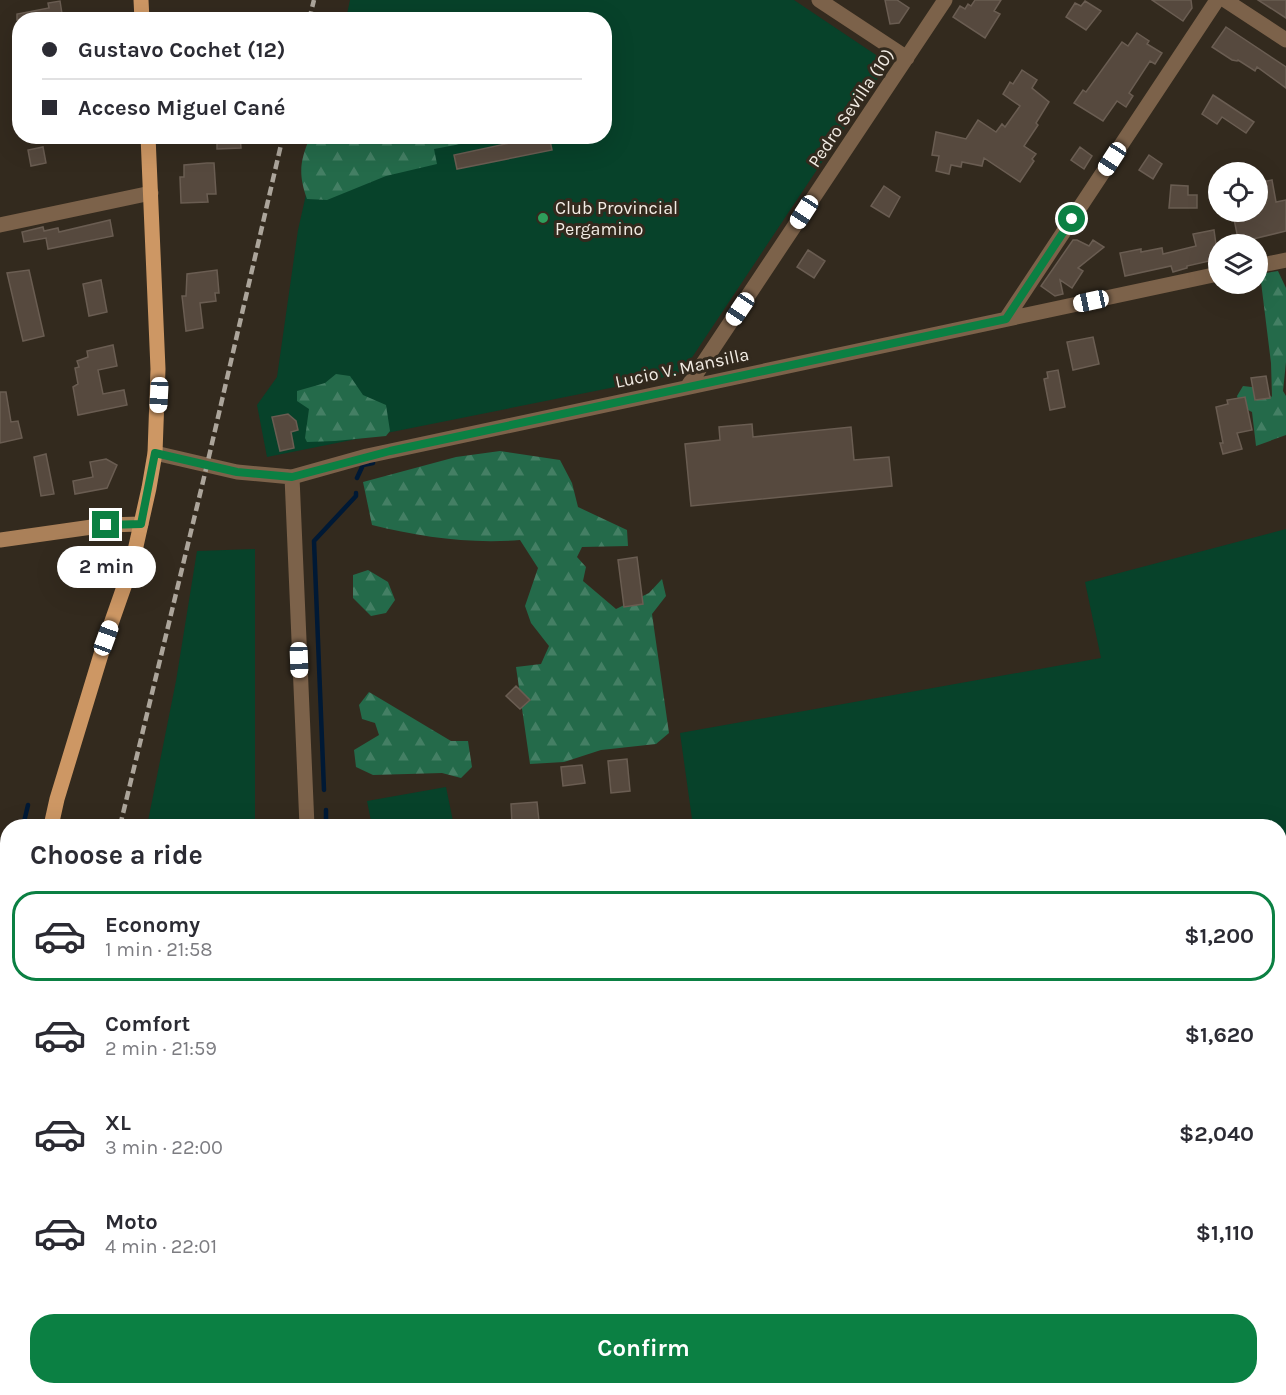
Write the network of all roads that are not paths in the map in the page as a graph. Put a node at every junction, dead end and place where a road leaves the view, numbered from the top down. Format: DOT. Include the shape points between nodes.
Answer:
graph roads {
  1 [pos="819,0"];
  2 [pos="945,0"];
  3 [pos="1217,0"];
  4 [pos="1224,0"];
  5 [pos="1286,40"];
  6 [pos="907,58"];
  7 [pos="148,144"];
  8 [pos="151,193"];
  9 [pos="0,225"];
  10 [pos="1286,260"];
  11 [pos="1268,264"];
  12 [pos="1208,276"];
  13 [pos="1006,319"];
  14 [pos="688,386"];
  15 [pos="155,453"];
  16 [pos="292,477"];
  17 [pos="141,524"];
  18 [pos="0,540"];
  19 [pos="53,819"];
  20 [pos="307,819"];
  1 -- 6 [label="street"];
  2 -- 6 [label="street, Pedro Sevilla (10)"];
  3 -- 13 [label="street"];
  4 -- 5 [label="street"];
  6 -- 14 [label="street, Pedro Sevilla (10)"];
  7 -- 8 [label="main road"];
  8 -- 9 [label="street"];
  8 -- 15 [label="main road" via="158,369"];
  10 -- 11 [label="street"];
  12 -- 13 [label="street, Lucio V. Mansilla"];
  13 -- 14 [label="street, Lucio V. Mansilla"];
  14 -- 16 [label="street, Lucio V. Mansilla" via="367,456"];
  15 -- 16 [label="street, Lucio V. Mansilla" via="237,472"];
  15 -- 17 [label="main road"];
  16 -- 20 [label="street"];
  17 -- 18 [label="main road"];
  17 -- 19 [label="main road"];
}
